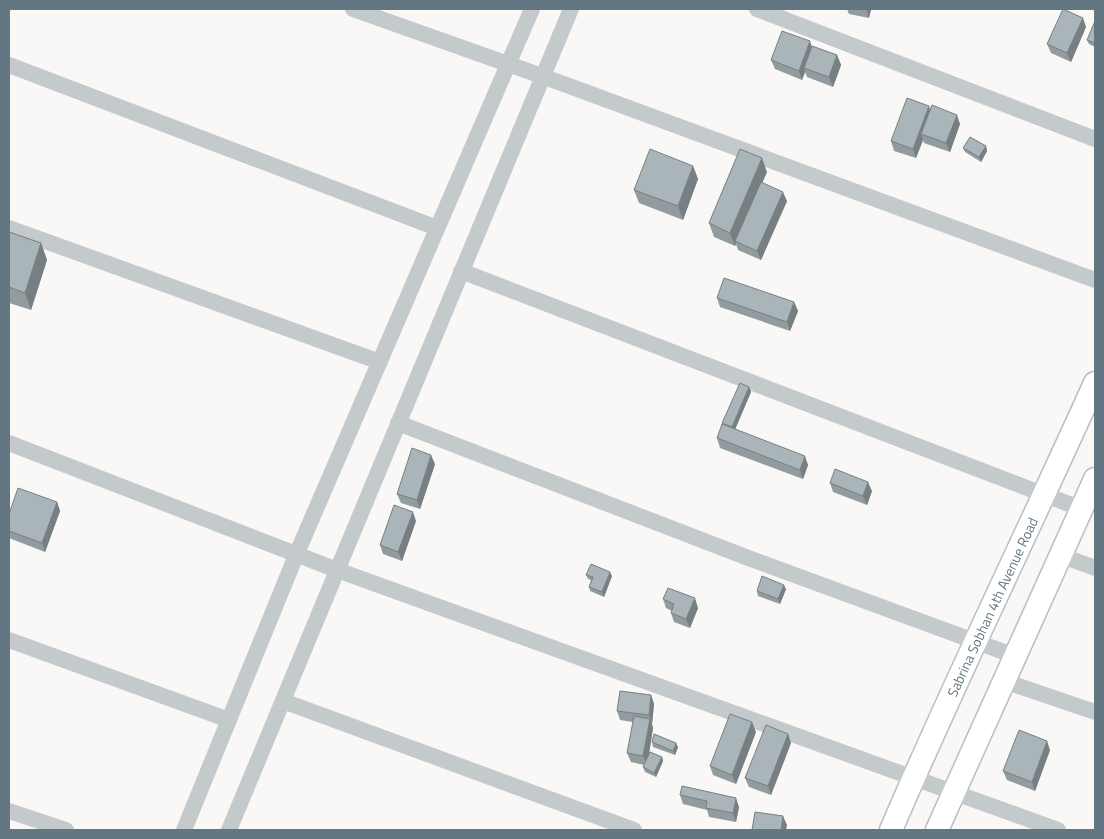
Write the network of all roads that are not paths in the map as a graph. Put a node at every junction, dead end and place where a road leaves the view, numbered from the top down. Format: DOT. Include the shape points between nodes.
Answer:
graph roads {
  1 [pos="353,9"];
  2 [pos="532,9"];
  3 [pos="570,9"];
  4 [pos="757,9"];
  5 [pos="9,64"];
  6 [pos="508,64"];
  7 [pos="542,76"];
  8 [pos="1095,139"];
  9 [pos="9,228"];
  10 [pos="437,228"];
  11 [pos="461,271"];
  12 [pos="1095,280"];
  13 [pos="380,362"];
  14 [pos="1095,383"];
  15 [pos="398,423"];
  16 [pos="9,444"];
  17 [pos="1095,479"];
  18 [pos="1044,495"];
  19 [pos="1082,509"];
  20 [pos="297,553"];
  21 [pos="1060,555"];
  22 [pos="1095,568"];
  23 [pos="337,570"];
  24 [pos="9,640"];
  25 [pos="977,641"];
  26 [pos="1015,656"];
  27 [pos="1004,681"];
  28 [pos="283,701"];
  29 [pos="1095,712"];
  30 [pos="229,720"];
  31 [pos="912,780"];
  32 [pos="954,794"];
  33 [pos="9,811"];
  34 [pos="66,830"];
  35 [pos="186,830"];
  36 [pos="229,830"];
  37 [pos="634,830"];
  38 [pos="891,830"];
  39 [pos="937,830"];
  40 [pos="1058,830"];
  1 -- 6 [label="street"];
  2 -- 6 [label="street"];
  3 -- 7 [label="street"];
  4 -- 8 [label="street"];
  5 -- 10 [label="street"];
  6 -- 7 [label="street"];
  6 -- 10 [label="street"];
  7 -- 11 [label="street"];
  7 -- 12 [label="street"];
  9 -- 13 [label="street"];
  10 -- 13 [label="street"];
  11 -- 15 [label="street"];
  11 -- 18 [label="street"];
  13 -- 20 [label="street"];
  14 -- 18 [label="street, Sabrina Sobhan 4th Avenue Road"];
  15 -- 23 [label="street"];
  15 -- 25 [label="street" via="750,559"];
  16 -- 20 [label="street"];
  17 -- 19 [label="street"];
  18 -- 19 [label="street"];
  18 -- 25 [label="street, Sabrina Sobhan 4th Avenue Road"];
  19 -- 21 [label="street"];
  20 -- 23 [label="street"];
  20 -- 30 [label="street"];
  21 -- 22 [label="street"];
  21 -- 26 [label="street"];
  23 -- 28 [label="street"];
  23 -- 31 [label="street"];
  24 -- 30 [label="street"];
  25 -- 26 [label="street"];
  25 -- 31 [label="street, Sabrina Sobhan 4th Avenue Road"];
  26 -- 27 [label="street"];
  27 -- 29 [label="street"];
  27 -- 32 [label="street"];
  28 -- 36 [label="street"];
  28 -- 37 [label="street"];
  30 -- 35 [label="street"];
  31 -- 32 [label="street"];
  31 -- 38 [label="street, Sabrina Sobhan 4th Avenue Road"];
  32 -- 39 [label="street"];
  32 -- 40 [label="street"];
  33 -- 34 [label="street"];
}
